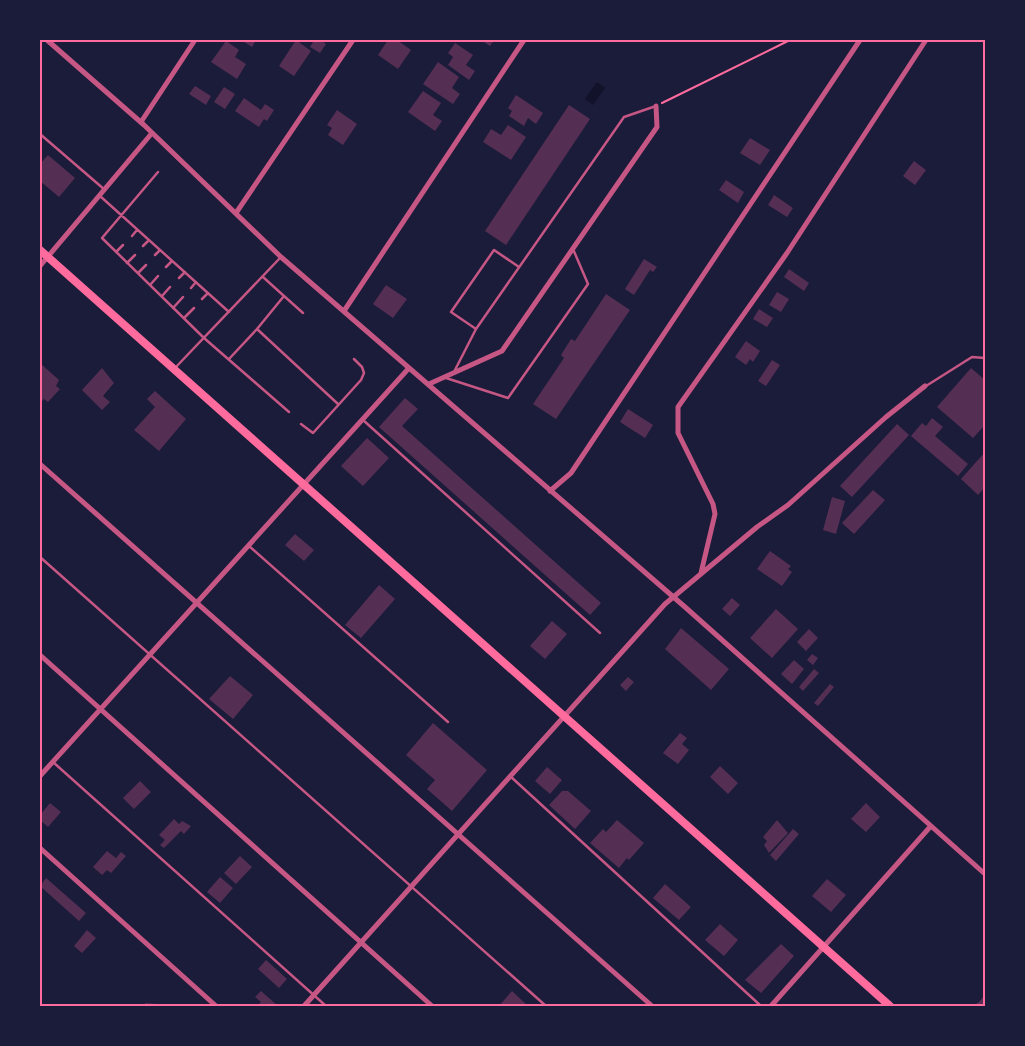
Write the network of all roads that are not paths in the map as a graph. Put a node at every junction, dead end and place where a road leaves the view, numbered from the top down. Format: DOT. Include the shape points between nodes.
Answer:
graph roads {
  1 [pos="47,40"];
  2 [pos="195,40"];
  3 [pos="353,40"];
  4 [pos="524,40"];
  5 [pos="860,40"];
  6 [pos="926,40"];
  7 [pos="656,106"];
  8 [pos="140,122"];
  9 [pos="152,133"];
  10 [pos="40,134"];
  11 [pos="158,172"];
  12 [pos="105,190"];
  13 [pos="100,196"];
  14 [pos="236,213"];
  15 [pos="121,215"];
  16 [pos="138,230"];
  17 [pos="132,236"];
  18 [pos="149,240"];
  19 [pos="123,245"];
  20 [pos="143,246"];
  21 [pos="572,248"];
  22 [pos="40,250"];
  23 [pos="160,250"];
  24 [pos="116,252"];
  25 [pos="135,255"];
  26 [pos="155,255"];
  27 [pos="48,257"];
  28 [pos="281,257"];
  29 [pos="172,260"];
  30 [pos="127,263"];
  31 [pos="146,265"];
  32 [pos="40,266"];
  33 [pos="166,267"];
  34 [pos="519,267"];
  35 [pos="185,272"];
  36 [pos="138,273"];
  37 [pos="158,276"];
  38 [pos="263,277"];
  39 [pos="179,278"];
  40 [pos="196,282"];
  41 [pos="150,285"];
  42 [pos="170,288"];
  43 [pos="191,288"];
  44 [pos="208,293"];
  45 [pos="162,296"];
  46 [pos="284,296"];
  47 [pos="183,297"];
  48 [pos="202,299"];
  49 [pos="174,308"];
  50 [pos="194,308"];
  51 [pos="344,310"];
  52 [pos="230,312"];
  53 [pos="303,313"];
  54 [pos="184,318"];
  55 [pos="257,329"];
  56 [pos="476,329"];
  57 [pos="204,338"];
  58 [pos="985,358"];
  59 [pos="228,359"];
  60 [pos="354,359"];
  61 [pos="409,368"];
  62 [pos="174,369"];
  63 [pos="456,370"];
  64 [pos="443,377"];
  65 [pos="428,384"];
  66 [pos="925,386"];
  67 [pos="338,404"];
  68 [pos="289,412"];
  69 [pos="362,419"];
  70 [pos="301,424"];
  71 [pos="40,464"];
  72 [pos="304,484"];
  73 [pos="550,491"];
  74 [pos="248,546"];
  75 [pos="40,557"];
  76 [pos="701,573"];
  77 [pos="674,598"];
  78 [pos="196,603"];
  79 [pos="600,633"];
  80 [pos="150,654"];
  81 [pos="40,656"];
  82 [pos="100,709"];
  83 [pos="564,716"];
  84 [pos="448,722"];
  85 [pos="53,762"];
  86 [pos="40,776"];
  87 [pos="510,776"];
  88 [pos="930,827"];
  89 [pos="458,835"];
  90 [pos="40,848"];
  91 [pos="985,874"];
  92 [pos="412,886"];
  93 [pos="361,943"];
  94 [pos="824,947"];
  95 [pos="314,995"];
  96 [pos="216,1006"];
  97 [pos="304,1006"];
  98 [pos="326,1006"];
  99 [pos="432,1006"];
  100 [pos="546,1006"];
  101 [pos="652,1006"];
  102 [pos="761,1006"];
  103 [pos="771,1006"];
  104 [pos="890,1006"];
  1 -- 8 [label="street"];
  2 -- 8 [label="street"];
  3 -- 14 [label="street"];
  4 -- 51 [label="street"];
  5 -- 73 [label="street" via="570,473"];
  6 -- 76 [label="street" via="787,253 678,407 678,433 714,504"];
  7 -- 21 [label="street" via="657,127"];
  7 -- 34 [label="lane" via="624,117"];
  8 -- 9 [label="street"];
  9 -- 12 [label="street"];
  9 -- 14 [label="street"];
  10 -- 12 [label="lane"];
  11 -- 15 [label="lane"];
  12 -- 13 [label="street"];
  13 -- 15 [label="lane"];
  13 -- 27 [label="street"];
  14 -- 28 [label="street"];
  15 -- 16 [label="lane"];
  15 -- 24 [label="lane" via="102,238"];
  16 -- 17 [label="lane"];
  16 -- 18 [label="lane"];
  18 -- 20 [label="lane"];
  18 -- 23 [label="lane"];
  19 -- 24 [label="lane"];
  21 -- 63 [label="street" via="502,351"];
  21 -- 64 [label="lane" via="588,284 508,398"];
  22 -- 27 [label="highway"];
  23 -- 26 [label="lane"];
  23 -- 29 [label="lane"];
  24 -- 30 [label="lane"];
  25 -- 30 [label="lane"];
  27 -- 32 [label="street"];
  27 -- 62 [label="highway"];
  28 -- 38 [label="lane"];
  28 -- 51 [label="street"];
  29 -- 33 [label="lane"];
  29 -- 35 [label="lane"];
  30 -- 36 [label="lane"];
  31 -- 36 [label="lane"];
  34 -- 56 [label="lane"];
  34 -- 56 [label="lane" via="494,250 451,312"];
  35 -- 39 [label="lane"];
  35 -- 40 [label="lane"];
  36 -- 41 [label="lane"];
  37 -- 41 [label="lane"];
  38 -- 46 [label="lane"];
  38 -- 52 [label="lane"];
  40 -- 43 [label="lane"];
  40 -- 44 [label="lane"];
  41 -- 45 [label="lane"];
  42 -- 45 [label="lane"];
  44 -- 48 [label="lane"];
  44 -- 52 [label="lane"];
  45 -- 49 [label="lane"];
  46 -- 53 [label="lane"];
  46 -- 55 [label="lane"];
  47 -- 49 [label="lane"];
  49 -- 54 [label="lane"];
  50 -- 54 [label="lane"];
  51 -- 61 [label="street"];
  52 -- 57 [label="lane"];
  54 -- 57 [label="lane"];
  55 -- 59 [label="lane"];
  55 -- 67 [label="lane"];
  56 -- 63 [label="lane"];
  57 -- 59 [label="lane"];
  57 -- 62 [label="lane"];
  58 -- 66 [label="lane" via="972,357"];
  59 -- 68 [label="lane"];
  60 -- 67 [label="lane" via="364,374"];
  61 -- 65 [label="street"];
  61 -- 69 [label="street"];
  62 -- 72 [label="highway"];
  63 -- 64 [label="street"];
  64 -- 65 [label="street"];
  65 -- 73 [label="street"];
  66 -- 76 [label="street" via="788,505"];
  67 -- 70 [label="lane" via="313,433"];
  69 -- 72 [label="street"];
  69 -- 79 [label="lane"];
  71 -- 78 [label="street"];
  72 -- 74 [label="street"];
  72 -- 83 [label="highway"];
  73 -- 77 [label="street"];
  74 -- 78 [label="street"];
  74 -- 84 [label="lane"];
  75 -- 80 [label="lane"];
  76 -- 77 [label="street"];
  77 -- 83 [label="street"];
  77 -- 88 [label="street"];
  78 -- 80 [label="street"];
  78 -- 89 [label="street"];
  80 -- 82 [label="street"];
  80 -- 92 [label="lane"];
  81 -- 82 [label="street"];
  82 -- 85 [label="street"];
  82 -- 93 [label="street"];
  83 -- 87 [label="street"];
  83 -- 94 [label="highway"];
  85 -- 86 [label="street"];
  85 -- 95 [label="lane"];
  87 -- 89 [label="street"];
  87 -- 102 [label="lane"];
  88 -- 91 [label="street"];
  88 -- 94 [label="street"];
  89 -- 92 [label="street"];
  89 -- 101 [label="street"];
  90 -- 96 [label="street"];
  92 -- 93 [label="street"];
  92 -- 100 [label="lane"];
  93 -- 95 [label="street"];
  93 -- 99 [label="street"];
  94 -- 103 [label="street"];
  94 -- 104 [label="highway"];
  95 -- 97 [label="street"];
  95 -- 98 [label="lane"];
}
